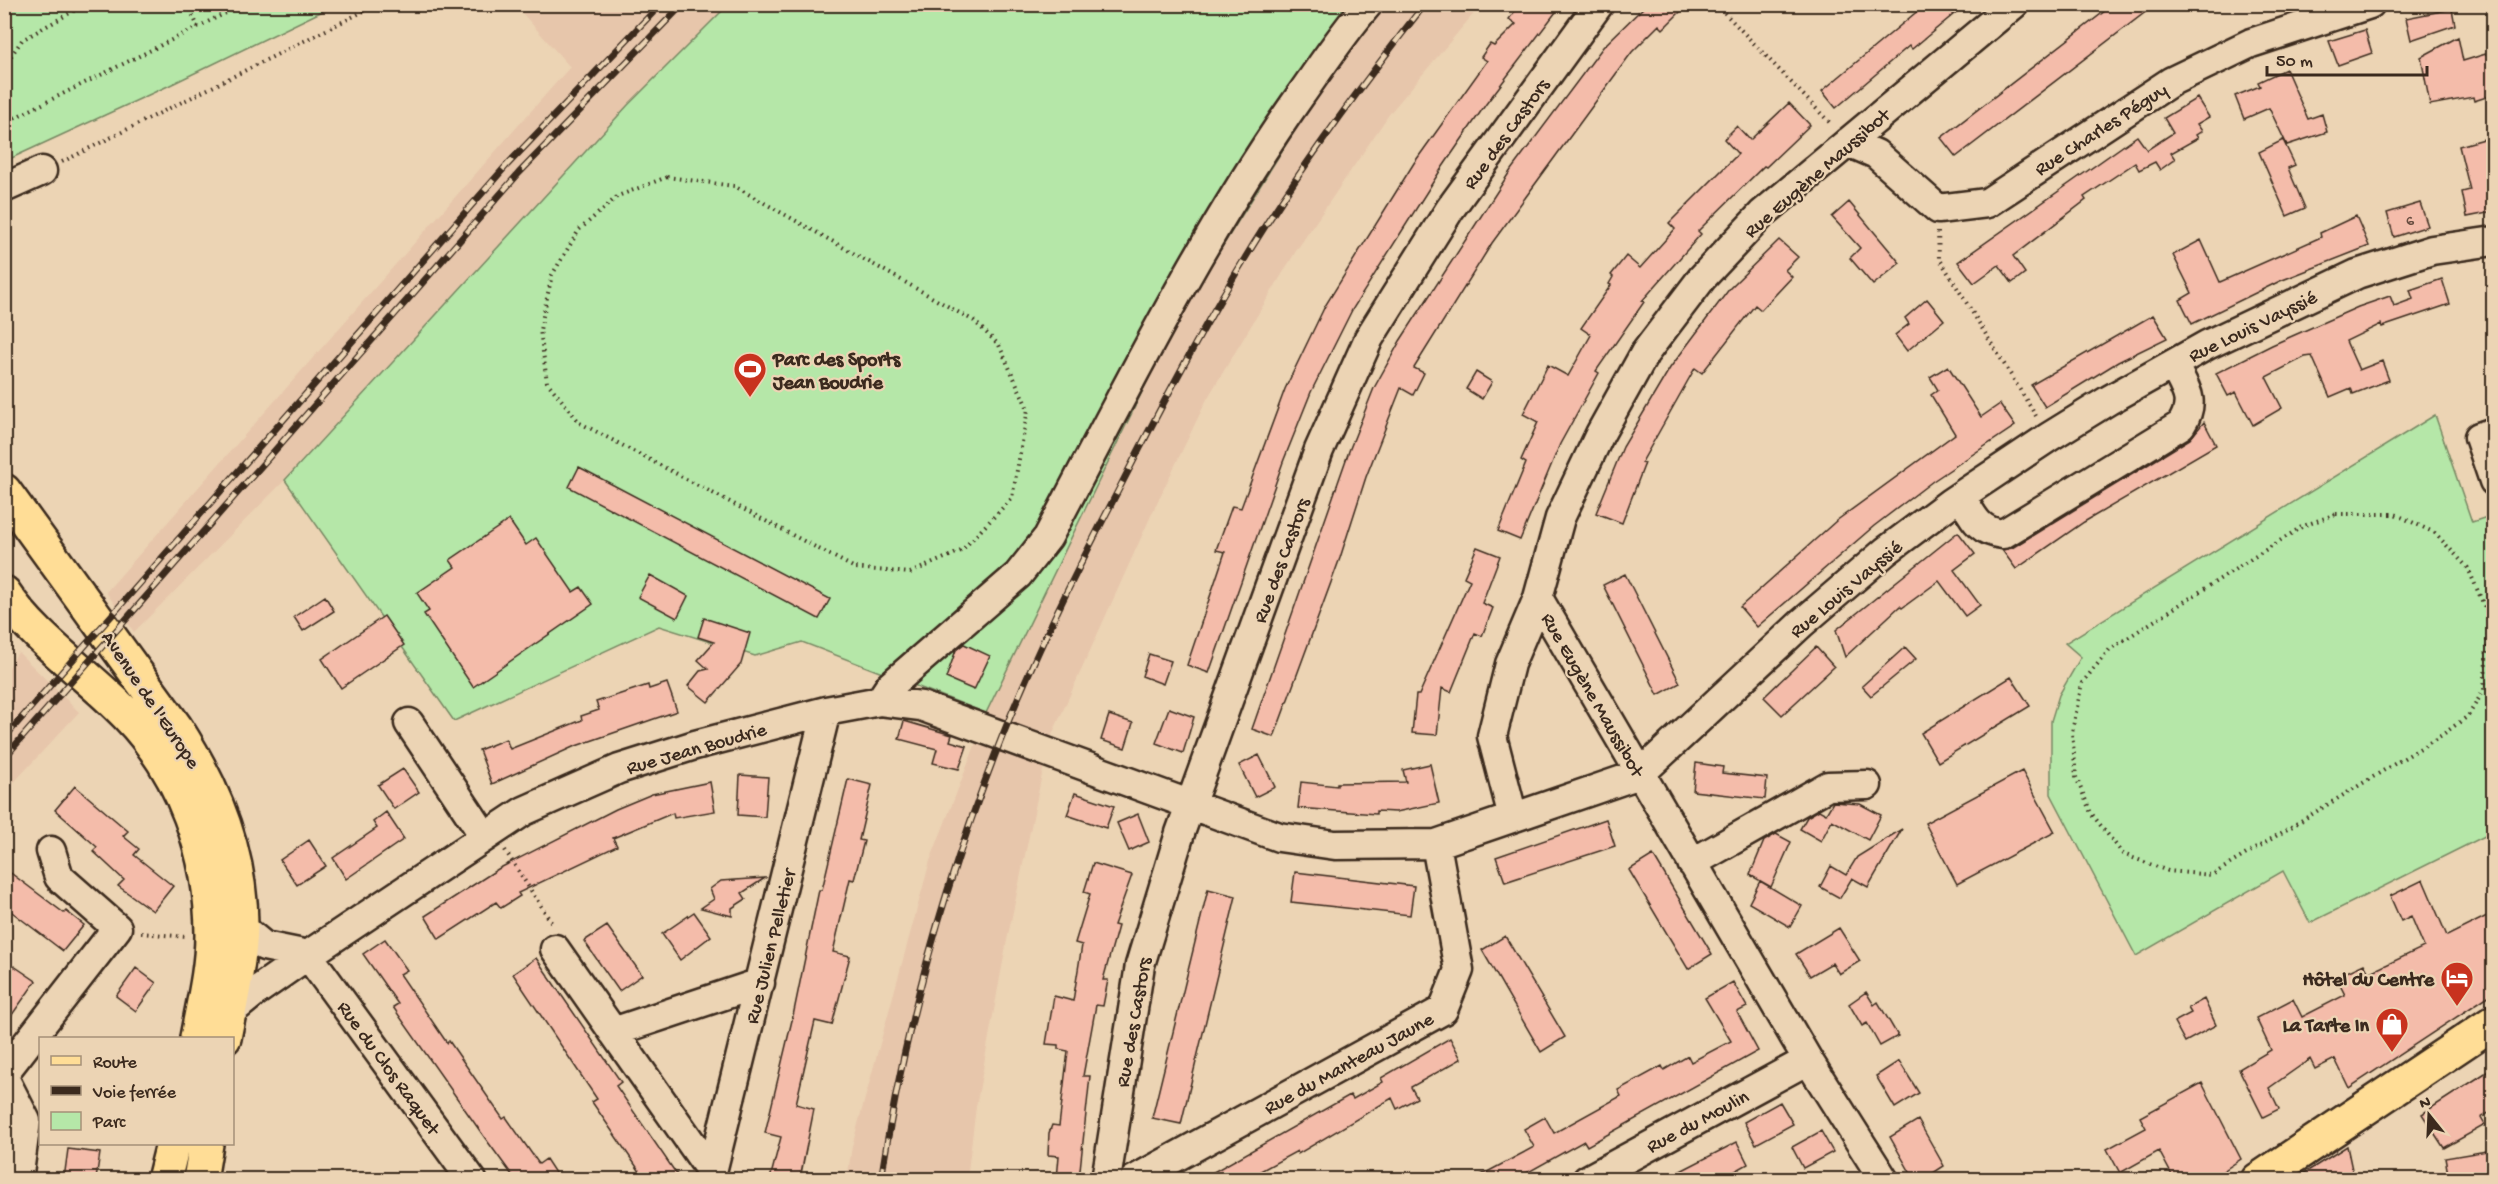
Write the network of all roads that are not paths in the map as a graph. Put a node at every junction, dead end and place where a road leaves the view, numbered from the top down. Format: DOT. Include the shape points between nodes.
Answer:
graph roads {
  1 [pos="1368,4"];
  2 [pos="1599,4"];
  3 [pos="2014,4"];
  4 [pos="2370,4"];
  5 [pos="1848,142"];
  6 [pos="42,171"];
  7 [pos="4,188"];
  8 [pos="2493,241"];
  9 [pos="2173,364"];
  10 [pos="2493,432"];
  11 [pos="2493,481"];
  12 [pos="4,491"];
  13 [pos="1960,496"];
  14 [pos="4,593"];
  15 [pos="1538,598"];
  16 [pos="880,701"];
  17 [pos="826,711"];
  18 [pos="409,723"];
  19 [pos="1641,774"];
  20 [pos="1867,784"];
  21 [pos="1191,807"];
  22 [pos="1513,817"];
  23 [pos="489,834"];
  24 [pos="1436,844"];
  25 [pos="51,851"];
  26 [pos="1692,863"];
  27 [pos="226,933"];
  28 [pos="555,949"];
  29 [pos="308,955"];
  30 [pos="760,983"];
  31 [pos="2493,1022"];
  32 [pos="226,1026"];
  33 [pos="613,1032"];
  34 [pos="197,1037"];
  35 [pos="1808,1060"];
  36 [pos="4,1075"];
  37 [pos="172,1145"];
  38 [pos="206,1145"];
  39 [pos="711,1177"];
  40 [pos="18,1179"];
  41 [pos="164,1179"];
  42 [pos="200,1179"];
  43 [pos="472,1179"];
  44 [pos="1106,1179"];
  45 [pos="1134,1179"];
  46 [pos="1587,1179"];
  47 [pos="1884,1179"];
  48 [pos="2258,1179"];
  1 -- 16 [label="street" via="1272,136 1209,234 1048,537 1017,574 890,686"];
  2 -- 21 [label="street, Rue des Castors" via="1450,209 1368,338 1319,450"];
  3 -- 5 [label="street, Rue Eugène Maussibot"];
  4 -- 5 [label="street, Rue Charles Péguy" via="2252,43 2172,81 1987,202 1938,209 1876,154"];
  5 -- 15 [label="street, Rue Eugène Maussibot" via="1762,214 1702,278 1645,353 1560,518"];
  6 -- 7 [label="street"];
  8 -- 9 [label="street, Rue Louis Vayssié" via="2432,250 2357,274"];
  9 -- 13 [label="street, Rue Louis Vayssié" via="2049,437"];
  9 -- 13 [label="street" via="2190,401 2190,411 2181,425 2003,534 1989,532 1977,523"];
  10 -- 11 [label="street" via="2479,437"];
  12 -- 27 [label="main road, Avenue de l'Europe" via="176,728 197,763 229,841 236,870"];
  13 -- 19 [label="street, Rue Louis Vayssié" via="1886,551 1802,623"];
  14 -- 27 [label="main road, Avenue de l'Europe" via="28,621 127,714 162,758 189,812 200,848 211,912"];
  15 -- 19 [label="street, Rue Eugène Maussibot"];
  15 -- 22 [label="street" via="1510,664 1492,736"];
  16 -- 17 [label="street, Rue Jean Boudrie"];
  16 -- 21 [label="street, Rue Jean Boudrie" via="932,710"];
  17 -- 23 [label="street, Rue Jean Boudrie" via="619,769 524,811"];
  17 -- 30 [label="street, Rue Julien Pelletier"];
  18 -- 23 [label="street"];
  19 -- 22 [label="street, Rue Louis Vayssié"];
  19 -- 26 [label="street, Rue Eugène Maussibot"];
  20 -- 26 [label="street" via="1828,786"];
  21 -- 24 [label="street, Rue Louis Vayssié" via="1279,837 1335,845"];
  21 -- 44 [label="street, Rue des Castors" via="1140,965"];
  22 -- 24 [label="street, Rue Louis Vayssié"];
  23 -- 29 [label="street, Rue Jean Boudrie"];
  24 -- 45 [label="street, Rue du Manteau Jaune" via="1459,970 1443,1010"];
  25 -- 36 [label="street" via="59,877 117,928"];
  26 -- 35 [label="street, Rue Eugène Maussibot"];
  27 -- 29 [label="street"];
  27 -- 32 [label="main road, Avenue de l'Europe"];
  27 -- 34 [label="main road, Avenue de l'Europe"];
  28 -- 33 [label="street"];
  29 -- 32 [label="street, Rue Jean Boudrie" via="255,992"];
  29 -- 43 [label="street, Rue du Clos Raquet"];
  30 -- 33 [label="street"];
  30 -- 39 [label="street, Rue Julien Pelletier"];
  31 -- 48 [label="main road"];
  33 -- 39 [label="street"];
  35 -- 46 [label="street, Rue du Moulin"];
  35 -- 47 [label="street, Rue Eugène Maussibot"];
  36 -- 40 [label="street" via="26,1120"];
  37 -- 41 [label="main road"];
  38 -- 42 [label="main road"];
}
